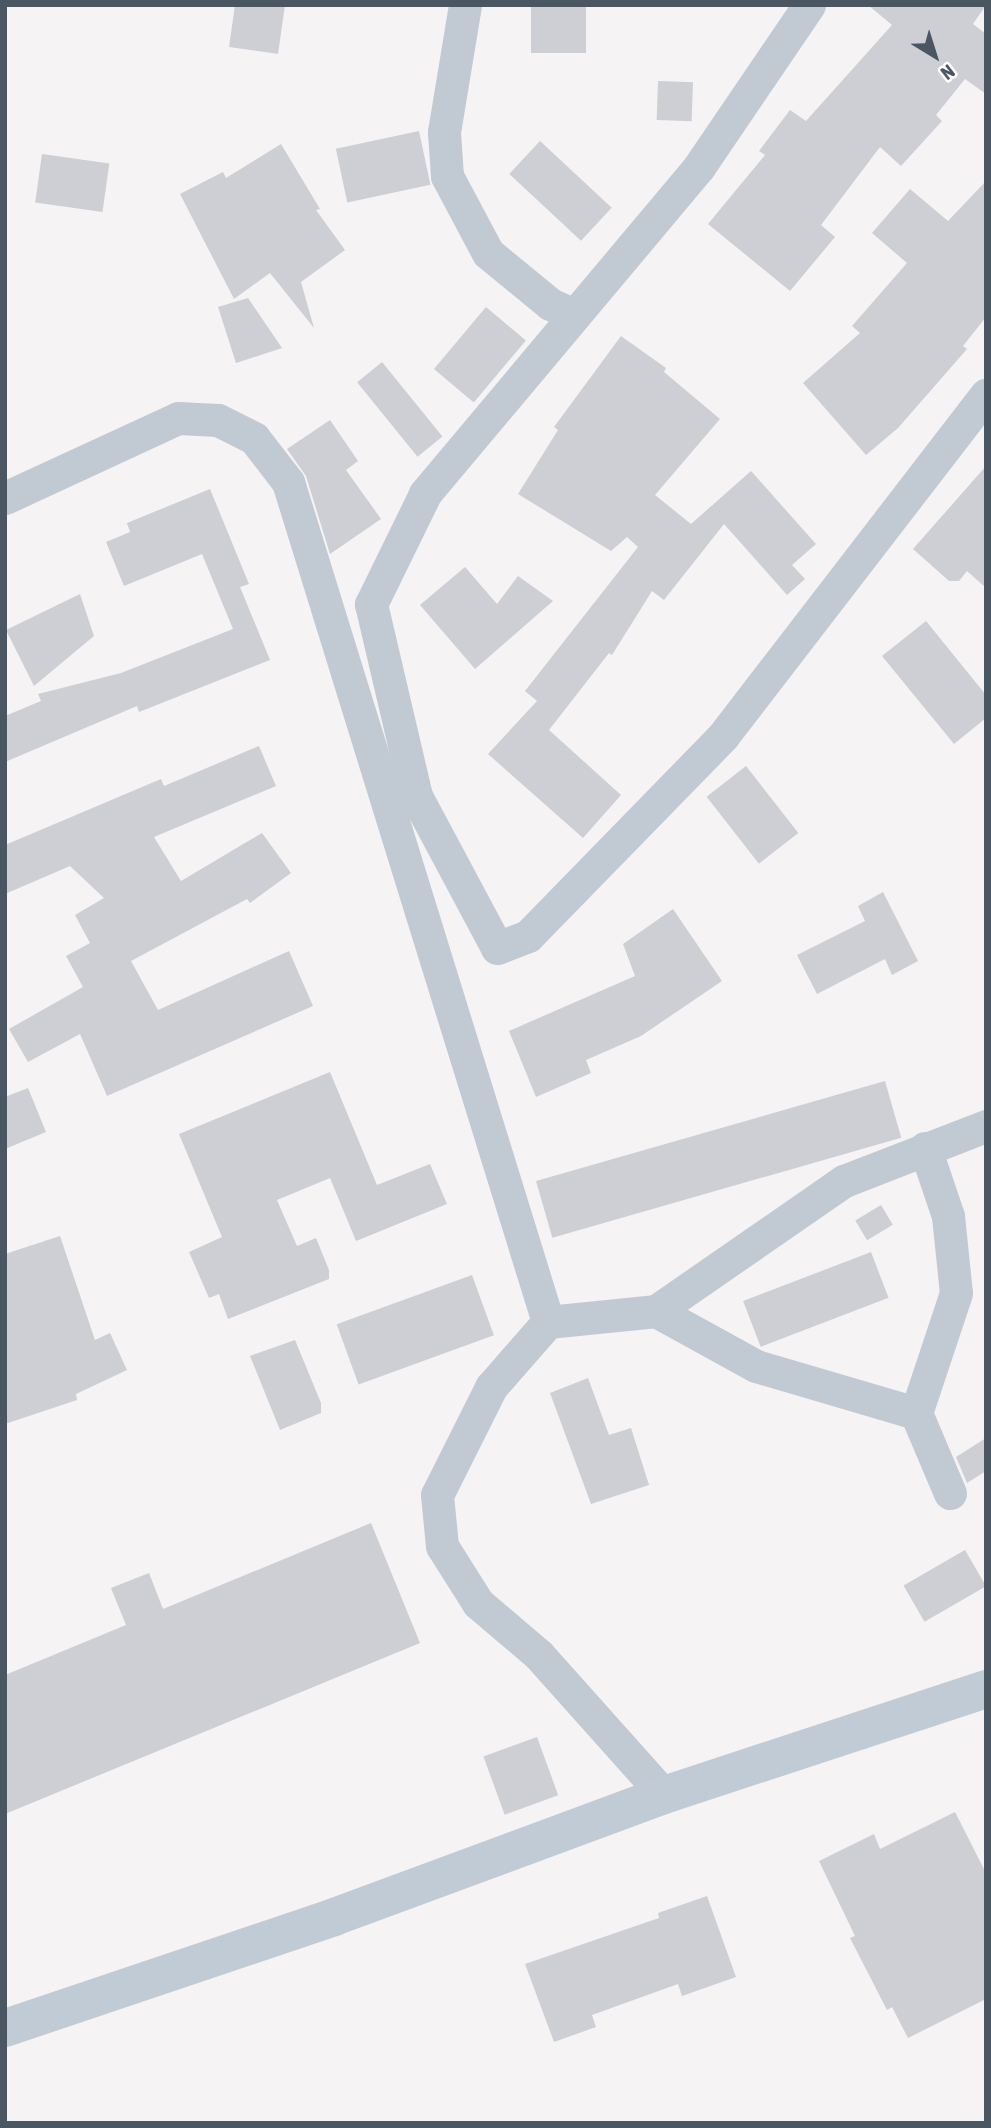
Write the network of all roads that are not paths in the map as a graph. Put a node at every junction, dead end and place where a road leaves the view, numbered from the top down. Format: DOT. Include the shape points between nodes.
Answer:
graph roads {
  1 [pos="466,5"];
  2 [pos="808,5"];
  3 [pos="575,315"];
  4 [pos="986,394"];
  5 [pos="5,498"];
  6 [pos="986,1126"];
  7 [pos="925,1148"];
  8 [pos="656,1311"];
  9 [pos="548,1322"];
  10 [pos="916,1413"];
  11 [pos="950,1493"];
  12 [pos="986,1689"];
  13 [pos="664,1795"];
  14 [pos="5,2028"];
  1 -- 3 [label="street" via="444,132 447,176 488,253 550,304"];
  2 -- 3 [label="street" via="699,167"];
  3 -- 4 [label="street" via="425,494 370,604 416,796 497,948 528,936 723,736"];
  5 -- 9 [label="street" via="178,418 218,420 254,438 288,482"];
  6 -- 7 [label="street"];
  7 -- 8 [label="street" via="844,1181"];
  7 -- 10 [label="street" via="948,1216 956,1293"];
  8 -- 9 [label="street"];
  8 -- 10 [label="street" via="756,1366"];
  9 -- 13 [label="street" via="491,1387 437,1495 442,1546 478,1603 539,1655"];
  10 -- 11 [label="street"];
  12 -- 13 [label="street"];
  13 -- 14 [label="street" via="334,1917"];
}
